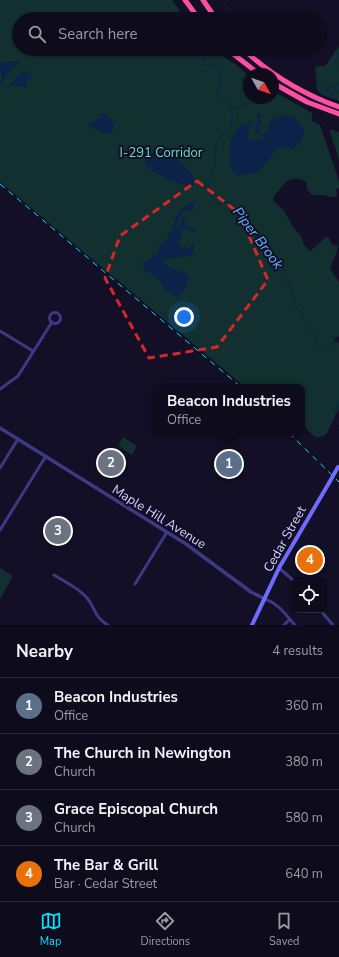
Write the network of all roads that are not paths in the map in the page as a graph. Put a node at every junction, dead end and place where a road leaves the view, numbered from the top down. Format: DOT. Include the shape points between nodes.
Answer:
graph roads {
  1 [pos="185,0"];
  2 [pos="203,0"];
  3 [pos="194,12"];
  4 [pos="211,12"];
  5 [pos="236,56"];
  6 [pos="252,56"];
  7 [pos="251,68"];
  8 [pos="279,86"];
  9 [pos="337,106"];
  10 [pos="339,114"];
  11 [pos="52,322"];
  12 [pos="0,330"];
  13 [pos="33,351"];
  14 [pos="0,389"];
  15 [pos="0,428"];
  16 [pos="18,439"];
  17 [pos="46,456"];
  18 [pos="339,466"];
  19 [pos="0,468"];
  20 [pos="0,530"];
  21 [pos="167,532"];
  22 [pos="279,568"];
  23 [pos="54,574"];
  24 [pos="291,578"];
  25 [pos="135,584"];
  26 [pos="264,599"];
  27 [pos="323,613"];
  28 [pos="290,619"];
  29 [pos="99,620"];
  30 [pos="96,625"];
  31 [pos="108,625"];
  32 [pos="252,625"];
  33 [pos="284,625"];
  34 [pos="295,625"];
  35 [pos="333,625"];
  1 -- 3 [label="highway"];
  2 -- 4 [label="highway"];
  5 -- 7 [label="highway"];
  6 -- 9 [label="highway" via="289,84"];
  8 -- 10 [label="highway" via="310,103"];
  11 -- 13 [label="street"];
  12 -- 13 [label="street"];
  13 -- 14 [label="street" via="18,376"];
  15 -- 16 [label="street, Maple Hill Avenue"];
  16 -- 17 [label="street, Maple Hill Avenue"];
  16 -- 19 [label="street"];
  17 -- 20 [label="street"];
  17 -- 21 [label="street, Maple Hill Avenue"];
  18 -- 22 [label="main road, Cedar Street, bridge"];
  21 -- 25 [label="street"];
  21 -- 26 [label="street, Maple Hill Avenue"];
  22 -- 24 [label="street"];
  22 -- 26 [label="main road, Cedar Street"];
  23 -- 29 [label="street" via="83,594"];
  26 -- 28 [label="street" via="277,605"];
  26 -- 32 [label="main road, Cedar Street"];
  27 -- 35 [label="street"];
  28 -- 33 [label="street"];
  28 -- 34 [label="street"];
  29 -- 30 [label="street"];
  29 -- 31 [label="street"];
}
